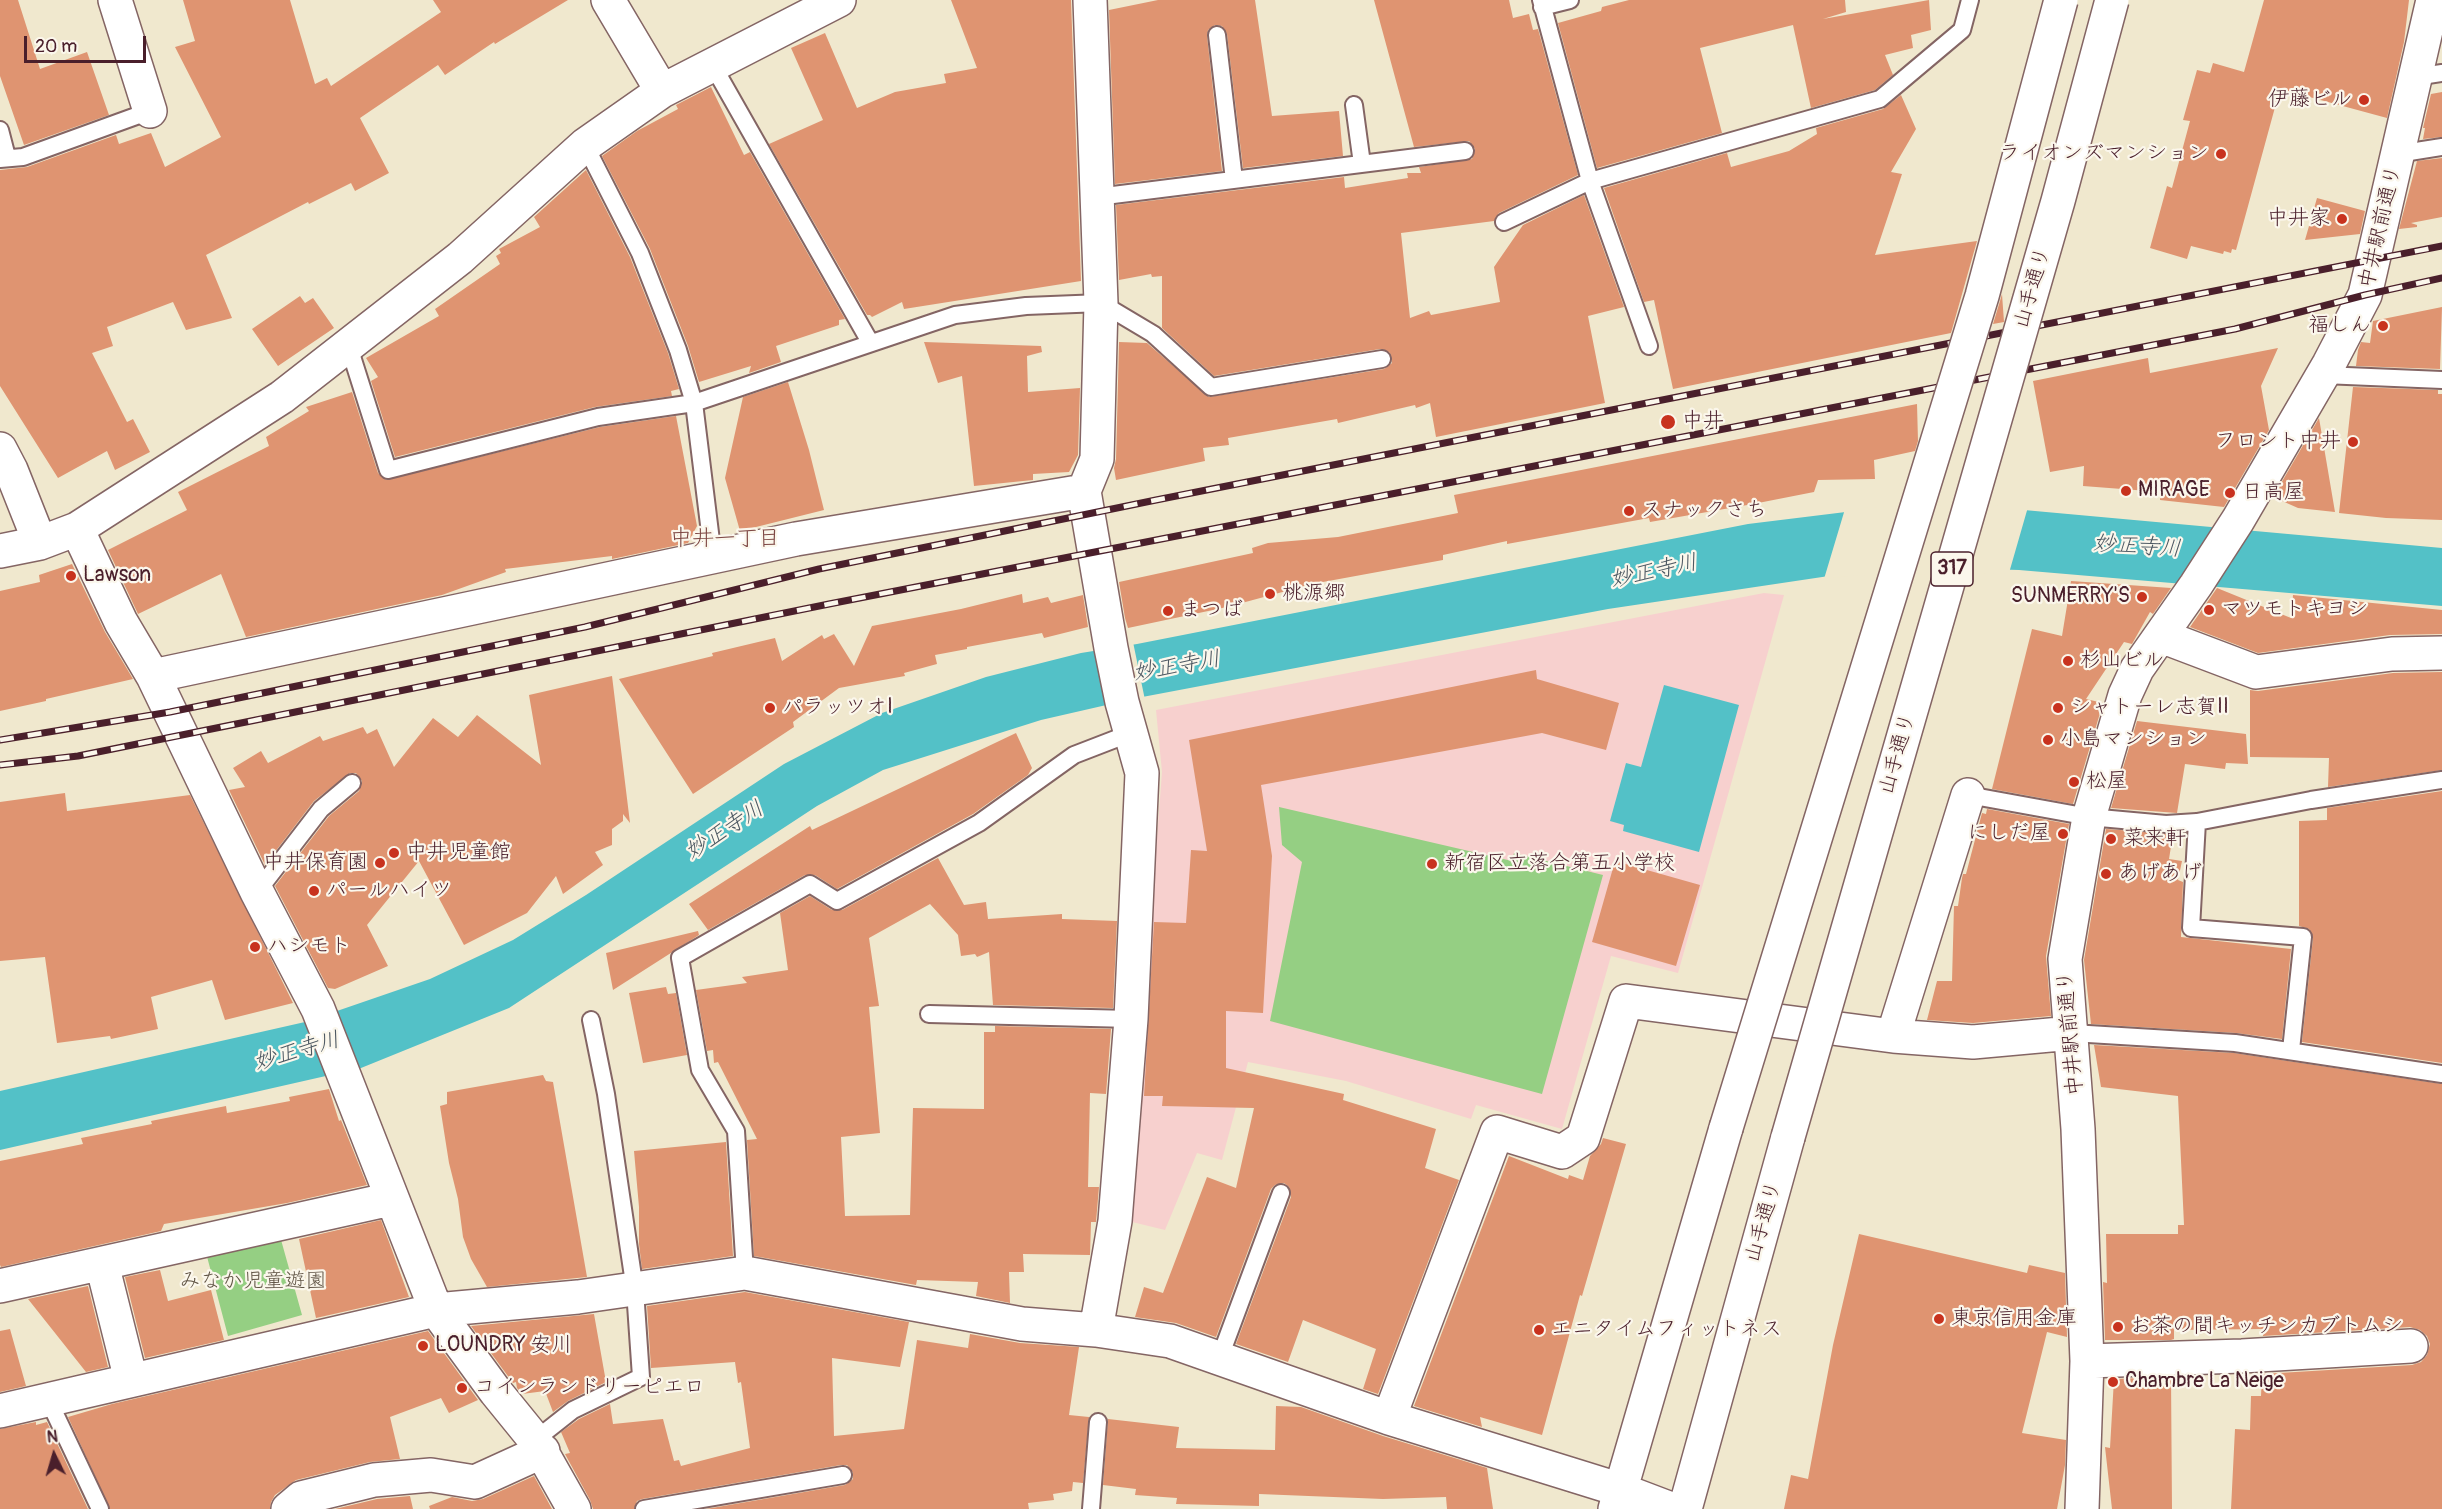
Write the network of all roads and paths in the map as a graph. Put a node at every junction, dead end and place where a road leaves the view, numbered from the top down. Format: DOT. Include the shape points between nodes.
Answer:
graph roads {
  1 [pos="116,0"];
  2 [pos="608,0"];
  3 [pos="838,0"];
  4 [pos="1570,0"];
  5 [pos="1970,0"];
  6 [pos="2061,0"];
  7 [pos="2112,0"];
  8 [pos="2433,0"];
  9 [pos="1094,1"];
  10 [pos="1542,3"];
  11 [pos="1217,35"];
  12 [pos="712,64"];
  13 [pos="2428,75"];
  14 [pos="662,91"];
  15 [pos="1354,105"];
  16 [pos="150,111"];
  17 [pos="0,130"];
  18 [pos="585,145"];
  19 [pos="2442,147"];
  20 [pos="1465,151"];
  21 [pos="2397,154"];
  22 [pos="3,158"];
  23 [pos="1362,164"];
  24 [pos="1234,180"];
  25 [pos="1590,181"];
  26 [pos="1097,197"];
  27 [pos="1504,222"];
  28 [pos="1101,303"];
  29 [pos="870,342"];
  30 [pos="1649,346"];
  31 [pos="349,347"];
  32 [pos="1382,359"];
  33 [pos="2323,375"];
  34 [pos="2442,380"];
  35 [pos="694,403"];
  36 [pos="0,449"];
  37 [pos="1084,491"];
  38 [pos="77,529"];
  39 [pos="40,543"];
  40 [pos="0,551"];
  41 [pos="713,557"];
  42 [pos="2161,636"];
  43 [pos="2442,653"];
  44 [pos="153,676"];
  45 [pos="1131,733"];
  46 [pos="2442,780"];
  47 [pos="352,783"];
  48 [pos="1968,795"];
  49 [pos="2089,817"];
  50 [pos="2197,822"];
  51 [pos="257,892"];
  52 [pos="929,1014"];
  53 [pos="1131,1019"];
  54 [pos="591,1020"];
  55 [pos="2072,1033"];
  56 [pos="1893,1036"];
  57 [pos="2291,1050"];
  58 [pos="2442,1074"];
  59 [pos="1281,1193"];
  60 [pos="391,1199"];
  61 [pos="102,1264"];
  62 [pos="745,1273"];
  63 [pos="0,1286"];
  64 [pos="635,1290"];
  65 [pos="436,1310"];
  66 [pos="1101,1335"];
  67 [pos="2411,1346"];
  68 [pos="1220,1358"];
  69 [pos="2087,1361"];
  70 [pos="131,1380"];
  71 [pos="48,1400"];
  72 [pos="0,1411"];
  73 [pos="1389,1418"];
  74 [pos="1098,1422"];
  75 [pos="539,1445"];
  76 [pos="843,1475"];
  77 [pos="1618,1500"];
  78 [pos="100,1509"];
  79 [pos="288,1509"];
  80 [pos="574,1509"];
  81 [pos="644,1509"];
  82 [pos="1091,1509"];
  83 [pos="1671,1509"];
  84 [pos="1686,1509"];
  85 [pos="2082,1509"];
  1 -- 16 [label="street"];
  2 -- 14 [label="street"];
  3 -- 12 [label="street"];
  4 -- 10 [label="lane"];
  5 -- 25 [label="lane" via="1962,30 1880,99"];
  6 -- 77 [label="street, 317, bridge" via="1982,296 1726,1128"];
  7 -- 84 [label="street, 山手通り / 317, bridge"];
  8 -- 13 [label="street, 中井駅前通り"];
  9 -- 26 [label="street"];
  10 -- 25 [label="lane"];
  11 -- 24 [label="lane"];
  12 -- 14 [label="street"];
  12 -- 29 [label="lane"];
  13 -- 21 [label="street, 中井駅前通り"];
  14 -- 18 [label="street"];
  15 -- 23 [label="lane"];
  16 -- 22 [label="lane" via="23,157"];
  17 -- 22 [label="lane"];
  18 -- 31 [label="street" via="460,258"];
  18 -- 35 [label="lane" via="640,253"];
  19 -- 21 [label="lane"];
  20 -- 23 [label="lane"];
  21 -- 33 [label="street, 中井駅前通り" via="2366,295"];
  23 -- 24 [label="lane"];
  24 -- 26 [label="lane"];
  25 -- 27 [label="lane"];
  25 -- 30 [label="lane"];
  26 -- 28 [label="street"];
  28 -- 29 [label="lane" via="1026,306 955,315"];
  28 -- 32 [label="lane" via="1153,334 1210,387"];
  28 -- 37 [label="street" via="1097,459"];
  29 -- 35 [label="lane"];
  31 -- 35 [label="lane" via="388,470 598,417"];
  31 -- 38 [label="street" via="282,397"];
  33 -- 34 [label="lane"];
  33 -- 42 [label="street, 中井駅前通り" via="2231,530"];
  35 -- 41 [label="lane"];
  36 -- 39 [label="street"];
  37 -- 41 [label="street" via="796,539"];
  37 -- 45 [label="street" via="1111,648"];
  38 -- 39 [label="street"];
  38 -- 44 [label="street" via="121,622"];
  39 -- 40 [label="street"];
  41 -- 44 [label="street"];
  42 -- 43 [label="street" via="2256,672 2392,654"];
  42 -- 49 [label="street, 中井駅前通り" via="2124,695"];
  44 -- 51 [label="street"];
  45 -- 53 [label="street" via="1142,773"];
  45 -- 62 [label="lane" via="1074,755 979,824 837,901 810,884 680,958 700,1070 736,1131"];
  46 -- 50 [label="lane"];
  47 -- 51 [label="lane" via="321,809"];
  48 -- 49 [label="lane"];
  48 -- 56 [label="street"];
  49 -- 50 [label="lane" via="2166,824"];
  49 -- 55 [label="street, 中井駅前通り" via="2065,959"];
  50 -- 57 [label="lane" via="2192,928 2302,937"];
  51 -- 60 [label="street" via="321,1017"];
  52 -- 53 [label="lane"];
  53 -- 66 [label="street" via="1115,1221"];
  54 -- 64 [label="lane"];
  55 -- 56 [label="street" via="1973,1042"];
  55 -- 57 [label="lane"];
  55 -- 69 [label="street, 中井駅前通り"];
  56 -- 73 [label="street" via="1626,1001 1583,1137 1562,1152 1497,1132"];
  57 -- 58 [label="lane"];
  59 -- 68 [label="lane"];
  60 -- 61 [label="street"];
  60 -- 65 [label="street"];
  61 -- 63 [label="street"];
  61 -- 70 [label="street"];
  62 -- 64 [label="street"];
  62 -- 66 [label="street"];
  64 -- 65 [label="street"];
  64 -- 75 [label="lane" via="641,1377 573,1410"];
  65 -- 70 [label="street"];
  65 -- 75 [label="street"];
  66 -- 68 [label="street" via="1170,1341"];
  67 -- 69 [label="street"];
  68 -- 73 [label="street"];
  69 -- 85 [label="street, 中井駅前通り"];
  70 -- 71 [label="street"];
  71 -- 72 [label="street"];
  71 -- 78 [label="lane"];
  73 -- 77 [label="street"];
  74 -- 82 [label="lane"];
  75 -- 79 [label="street" via="475,1482 431,1475 374,1480 301,1498"];
  75 -- 80 [label="street"];
  76 -- 81 [label="lane"];
  77 -- 83 [label="street"];
}
